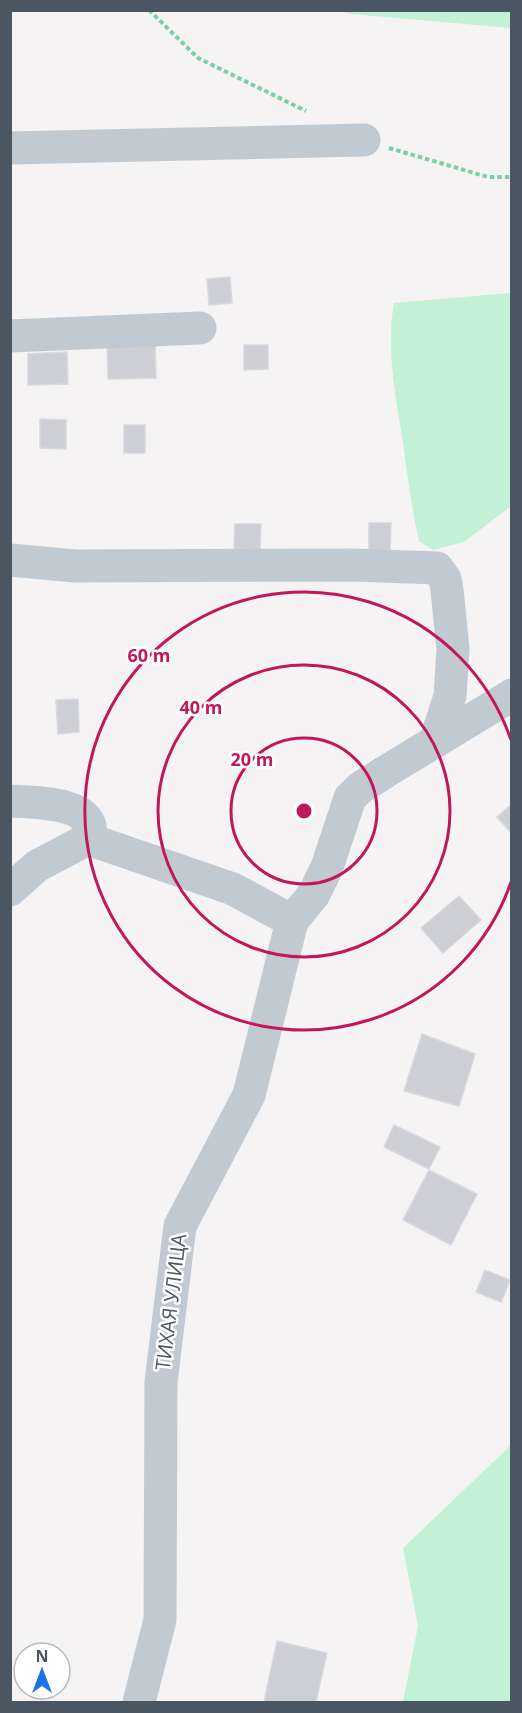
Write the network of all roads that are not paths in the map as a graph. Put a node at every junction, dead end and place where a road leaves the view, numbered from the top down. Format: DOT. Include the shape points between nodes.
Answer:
graph roads {
  1 [pos="364,140"];
  2 [pos="10,148"];
  3 [pos="200,328"];
  4 [pos="10,336"];
  5 [pos="10,560"];
  6 [pos="512,696"];
  7 [pos="436,739"];
  8 [pos="10,801"];
  9 [pos="88,839"];
  10 [pos="10,890"];
  11 [pos="292,921"];
  12 [pos="139,1702"];
  1 -- 2 [label="street"];
  3 -- 4 [label="street"];
  5 -- 7 [label="street" via="75,566 437,568 445,579 453,649 450,696"];
  6 -- 7 [label="street"];
  7 -- 11 [label="street" via="350,798 327,867 314,894"];
  8 -- 9 [label="street" via="39,802 82,814 90,826"];
  9 -- 10 [label="street" via="38,866"];
  9 -- 11 [label="street" via="233,889"];
  11 -- 12 [label="street, ТИХАЯ УЛИЦА" via="249,1095 180,1226 161,1382 160,1620"];
}
